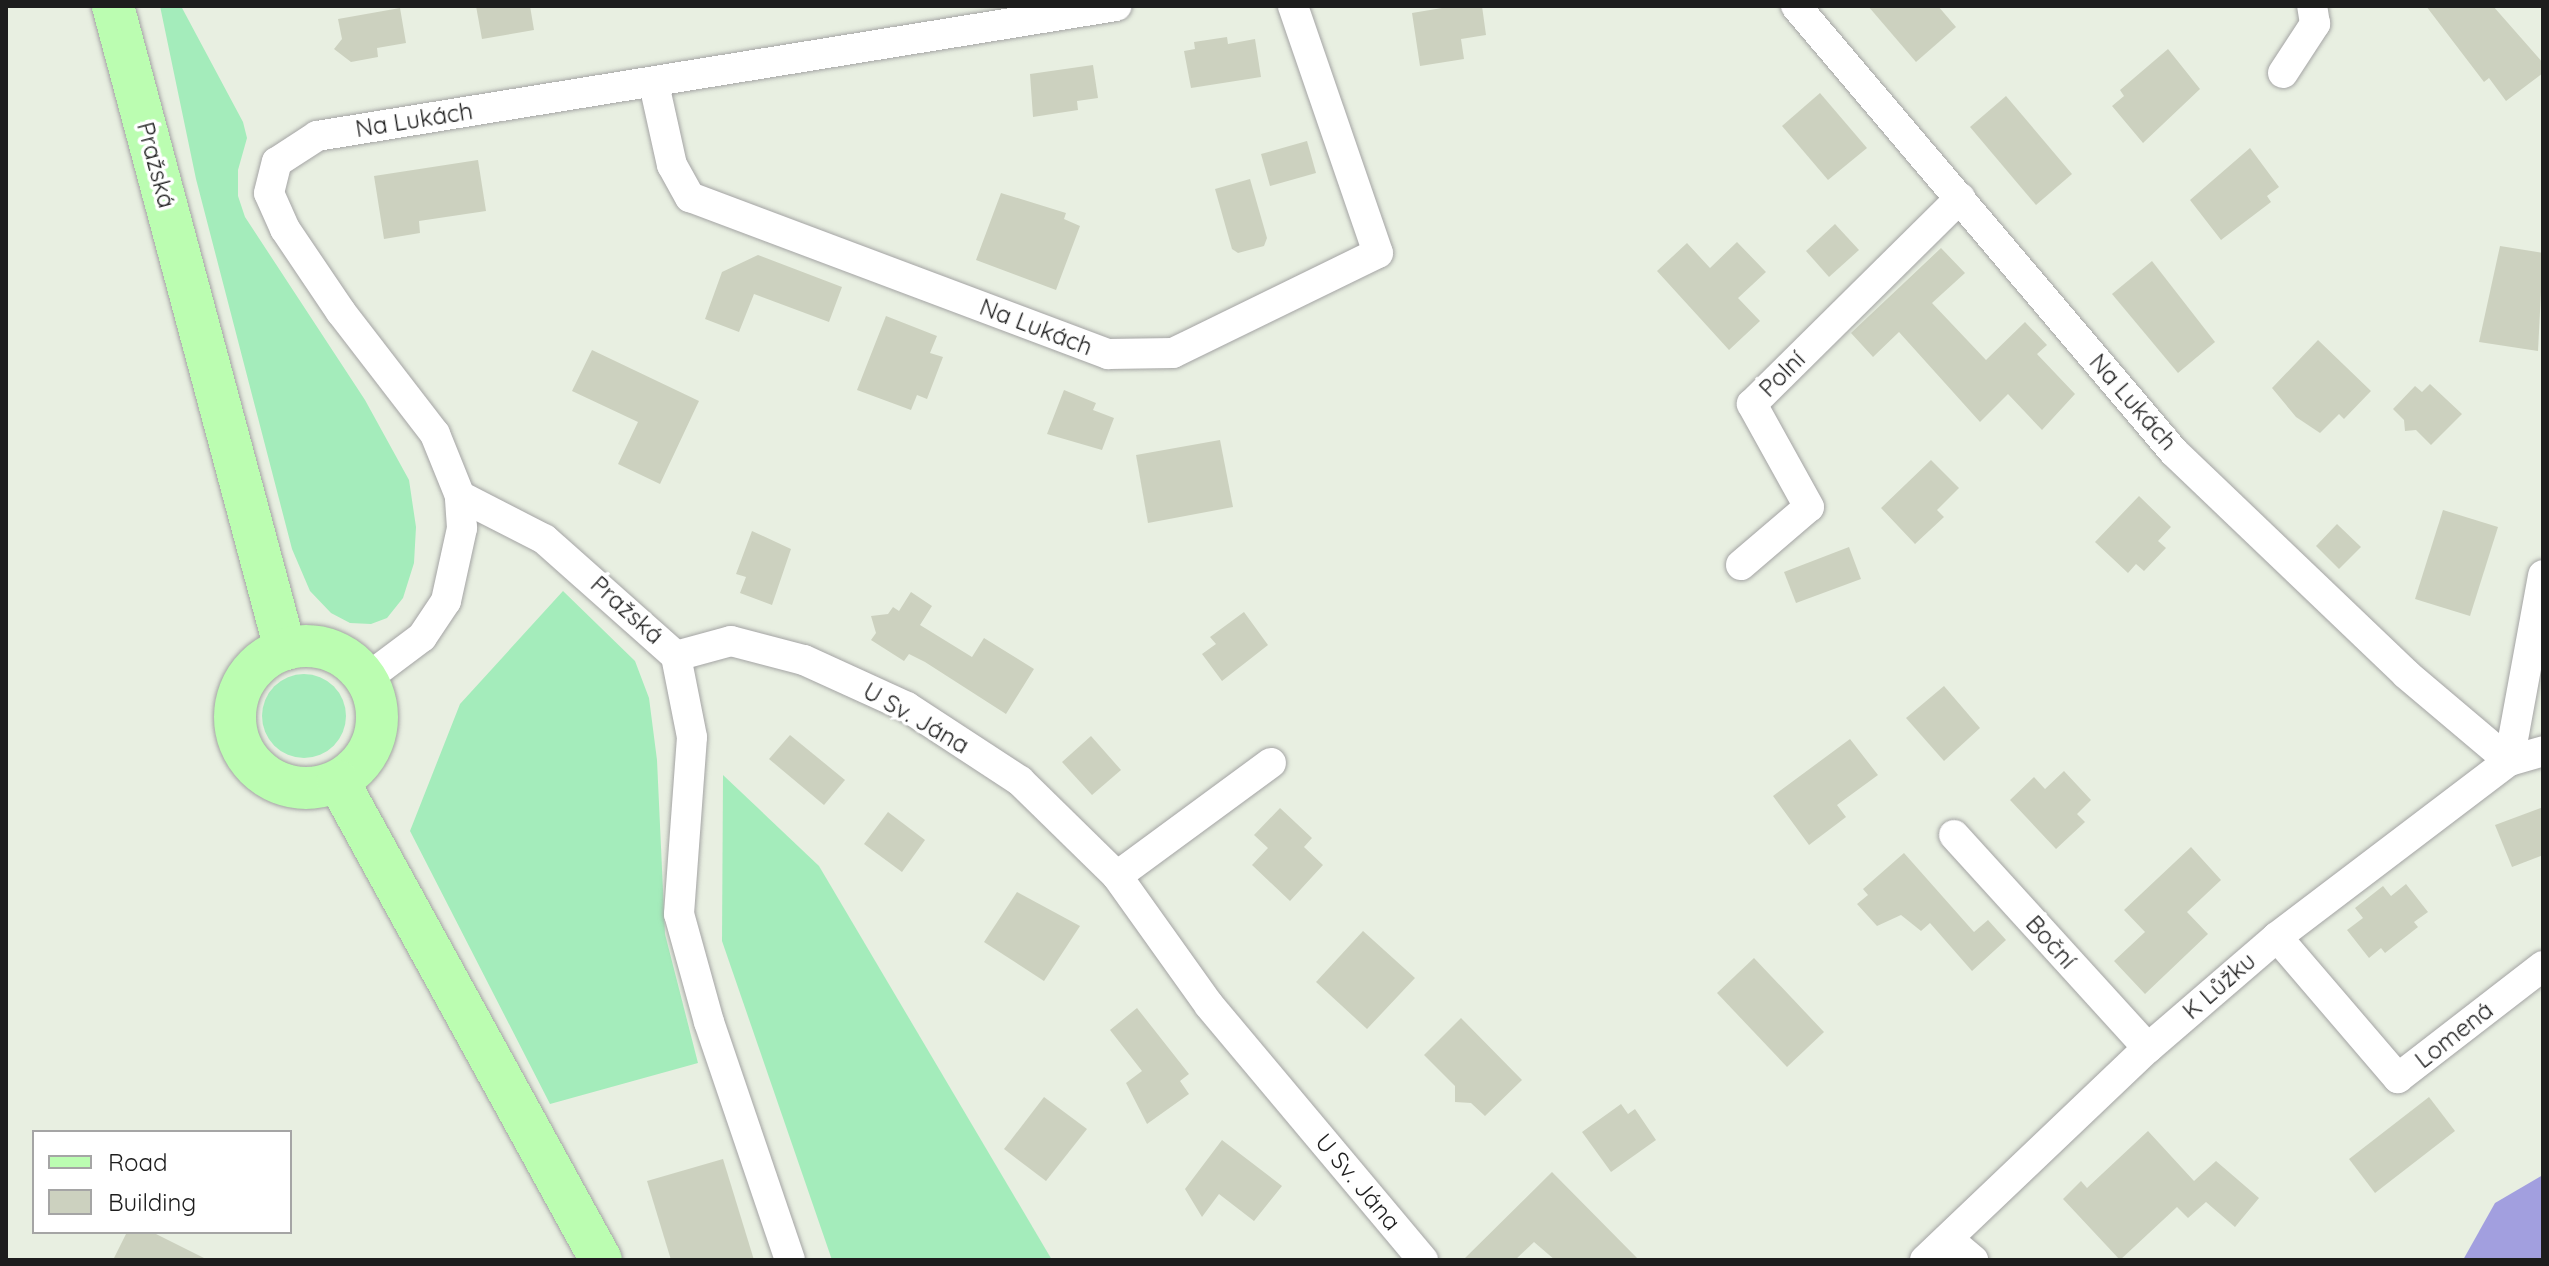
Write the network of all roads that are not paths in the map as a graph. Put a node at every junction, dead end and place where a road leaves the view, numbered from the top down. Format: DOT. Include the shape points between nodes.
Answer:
graph roads {
  1 [pos="113,6"];
  2 [pos="1116,6"];
  3 [pos="1293,6"];
  4 [pos="1796,6"];
  5 [pos="2312,6"];
  6 [pos="2283,73"];
  7 [pos="654,84"];
  8 [pos="1960,198"];
  9 [pos="460,496"];
  10 [pos="1741,565"];
  11 [pos="2543,575"];
  12 [pos="285,649"];
  13 [pos="676,656"];
  14 [pos="366,679"];
  15 [pos="2543,751"];
  16 [pos="2509,761"];
  17 [pos="1271,763"];
  18 [pos="338,781"];
  19 [pos="1954,835"];
  20 [pos="1117,876"];
  21 [pos="2277,937"];
  22 [pos="2543,966"];
  23 [pos="2148,1048"];
  24 [pos="1948,1239"];
  25 [pos="601,1260"];
  26 [pos="790,1260"];
  27 [pos="1423,1260"];
  28 [pos="1925,1260"];
  29 [pos="1973,1260"];
  1 -- 12 [label="main road, Pražská"];
  2 -- 7 [label="street, Na Lukách"];
  3 -- 7 [label="street, Na Lukách" via="1378,253 1173,353 1108,354 690,197 672,165"];
  4 -- 8 [label="street, Na Lukách"];
  5 -- 6 [label="street" via="2315,24"];
  7 -- 9 [label="street, Na Lukách" via="317,136 277,162 269,193 285,229 435,434"];
  8 -- 10 [label="street, Polní" via="1752,404 1809,507"];
  8 -- 16 [label="street, Na Lukách" via="2174,452 2406,674"];
  9 -- 13 [label="street, Pražská" via="544,539"];
  9 -- 14 [label="street" via="462,528 446,601 422,637"];
  11 -- 16 [label="street"];
  12 -- 14 [label="main road" via="330,651"];
  12 -- 18 [label="main road" via="266,658 240,690 235,711 243,751 256,768 284,784 317,787"];
  13 -- 20 [label="street, U Sv. Jána" via="731,641 804,660 907,707 1020,781"];
  13 -- 26 [label="street, Pražská" via="692,737 679,914 709,1022"];
  14 -- 18 [label="main road" via="376,707 375,736 367,754"];
  15 -- 16 [label="street, K Lůžku"];
  16 -- 21 [label="street, K Lůžku"];
  17 -- 20 [label="street"];
  18 -- 25 [label="main road"];
  19 -- 23 [label="street, Boční"];
  20 -- 27 [label="street, U Sv. Jána" via="1209,1005"];
  21 -- 22 [label="street, Lomená" via="2398,1078"];
  21 -- 23 [label="street, K Lůžku"];
  23 -- 24 [label="street, K Lůžku"];
  24 -- 28 [label="street, K Lůžku"];
  24 -- 29 [label="street"];
}
